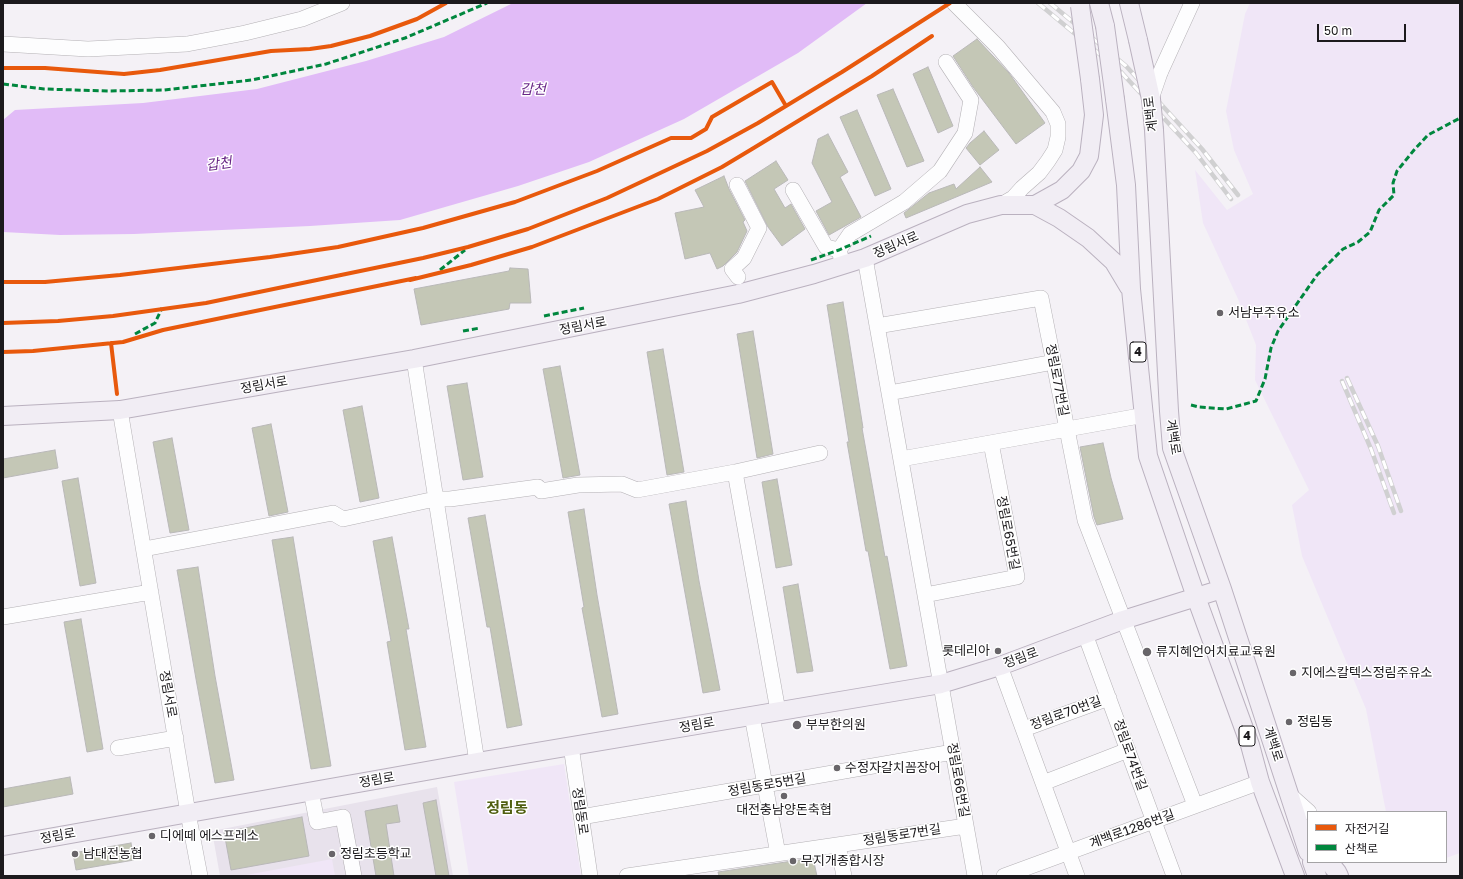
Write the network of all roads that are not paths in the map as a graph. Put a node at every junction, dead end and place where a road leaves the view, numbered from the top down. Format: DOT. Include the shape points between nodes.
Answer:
graph roads {
  1 [pos="342,3"];
  2 [pos="954,3"];
  3 [pos="1099,3"];
  4 [pos="1129,3"];
  5 [pos="1192,3"];
  6 [pos="1081,4"];
  7 [pos="3,44"];
  8 [pos="946,62"];
  9 [pos="1151,99"];
  10 [pos="737,185"];
  11 [pos="793,190"];
  12 [pos="1001,205"];
  13 [pos="1035,205"];
  14 [pos="841,258"];
  15 [pos="865,258"];
  16 [pos="738,277"];
  17 [pos="1131,289"];
  18 [pos="877,326"];
  19 [pos="414,359"];
  20 [pos="1054,362"];
  21 [pos="889,393"];
  22 [pos="120,410"];
  23 [pos="1145,415"];
  24 [pos="3,416"];
  25 [pos="1067,429"];
  26 [pos="991,443"];
  27 [pos="820,453"];
  28 [pos="901,459"];
  29 [pos="735,472"];
  30 [pos="435,499"];
  31 [pos="144,550"];
  32 [pos="1222,589"];
  33 [pos="151,592"];
  34 [pos="925,595"];
  35 [pos="1196,597"];
  36 [pos="3,617"];
  37 [pos="1123,620"];
  38 [pos="1085,634"];
  39 [pos="1000,666"];
  40 [pos="941,684"];
  41 [pos="1109,698"];
  42 [pos="778,711"];
  43 [pos="752,716"];
  44 [pos="1024,729"];
  45 [pos="176,738"];
  46 [pos="571,746"];
  47 [pos="118,748"];
  48 [pos="1128,750"];
  49 [pos="953,752"];
  50 [pos="477,762"];
  51 [pos="1260,782"];
  52 [pos="1044,783"];
  53 [pos="765,785"];
  54 [pos="311,791"];
  55 [pos="1290,795"];
  56 [pos="1196,806"];
  57 [pos="1308,811"];
  58 [pos="188,814"];
  59 [pos="581,817"];
  60 [pos="1154,821"];
  61 [pos="966,826"];
  62 [pos="1304,832"];
  63 [pos="838,845"];
  64 [pos="3,846"];
  65 [pos="1307,847"];
  66 [pos="1069,852"];
  67 [pos="778,854"];
  68 [pos="1312,863"];
  69 [pos="1330,863"];
  70 [pos="1340,863"];
  71 [pos="705,870"];
  72 [pos="200,876"];
  73 [pos="354,876"];
  74 [pos="590,876"];
  75 [pos="627,876"];
  76 [pos="844,876"];
  77 [pos="975,876"];
  78 [pos="1004,876"];
  79 [pos="1077,876"];
  80 [pos="1174,876"];
  81 [pos="1295,876"];
  82 [pos="1317,876"];
  83 [pos="1339,876"];
  84 [pos="1347,876"];
  1 -- 7 [label="street" via="302,19 187,44 88,49"];
  2 -- 12 [label="street" via="1007,58 1052,112 1058,124 1058,138 1048,161 1013,198"];
  3 -- 17 [label="main road, 계백로 / 4, bridge" via="1105,26 1126,185"];
  4 -- 9 [label="main road, 계백로 / 4, bridge"];
  5 -- 9 [label="street, bridge"];
  6 -- 13 [label="main road, bridge" via="1094,115 1090,156 1081,171 1062,190"];
  8 -- 14 [label="street" via="970,100 965,133 940,171 904,202 850,234"];
  9 -- 32 [label="main road, 계백로 / 4, bridge" via="1172,448"];
  10 -- 16 [label="street" via="759,228 744,258 732,269"];
  11 -- 14 [label="street" via="826,247"];
  12 -- 13 [label="main road, 정림서로"];
  12 -- 15 [label="main road, 정림서로" via="967,214"];
  13 -- 17 [label="main road" via="1088,238 1114,262"];
  14 -- 15 [label="main road, 정림서로"];
  14 -- 19 [label="main road, 정림서로" via="814,274 738,294"];
  15 -- 18 [label="street"];
  17 -- 23 [label="main road, 계백로 / 4"];
  18 -- 20 [label="street, 정림로77번길" via="1041,298"];
  18 -- 21 [label="street"];
  19 -- 22 [label="main road, 정림서로"];
  19 -- 30 [label="street"];
  20 -- 21 [label="street"];
  20 -- 25 [label="street, 정림로77번길"];
  21 -- 28 [label="street"];
  22 -- 24 [label="main road, 정림서로"];
  22 -- 31 [label="street, 정림서로"];
  23 -- 25 [label="street, 계백로"];
  23 -- 35 [label="main road, 계백로 / 4" via="1148,456"];
  25 -- 26 [label="street, 계백로"];
  25 -- 37 [label="street, 정림로77번길" via="1085,520"];
  26 -- 28 [label="street, 계백로"];
  26 -- 34 [label="street, 정림로65번길" via="1017,577"];
  27 -- 29 [label="street"];
  28 -- 34 [label="street"];
  29 -- 30 [label="street" via="637,490 622,484 578,485 541,491 538,487"];
  29 -- 42 [label="street"];
  30 -- 31 [label="street" via="343,519 333,513"];
  30 -- 50 [label="street"];
  31 -- 33 [label="street, 정림서로"];
  32 -- 35 [label="main road, 정림로"];
  32 -- 55 [label="main road, 계백로 / 4"];
  33 -- 36 [label="street"];
  33 -- 45 [label="street, 정림서로"];
  34 -- 40 [label="street"];
  35 -- 37 [label="main road, 정림로"];
  35 -- 51 [label="main road, 계백로 / 4" via="1250,745"];
  37 -- 38 [label="main road, 정림로"];
  37 -- 56 [label="street"];
  38 -- 39 [label="main road, 정림로"];
  38 -- 41 [label="street, 정림로74번길"];
  39 -- 40 [label="main road, 정림로"];
  39 -- 44 [label="street, 정림로70번길"];
  40 -- 42 [label="main road, 정림로"];
  40 -- 49 [label="street, 정림로66번길"];
  41 -- 44 [label="street, 정림로70번길"];
  41 -- 48 [label="street, 정림로74번길"];
  42 -- 43 [label="main road, 정림로"];
  43 -- 46 [label="main road, 정림로"];
  43 -- 53 [label="street"];
  44 -- 52 [label="street, 정림로70번길"];
  45 -- 47 [label="street"];
  45 -- 58 [label="street, 정림서로"];
  46 -- 50 [label="main road, 정림로"];
  46 -- 59 [label="street, 정림동로"];
  48 -- 52 [label="street"];
  48 -- 60 [label="street, 정림로74번길"];
  49 -- 53 [label="street, 정림동로5번길"];
  49 -- 61 [label="street, 정림로66번길"];
  50 -- 54 [label="main road, 정림로"];
  51 -- 56 [label="street, 계백로1286번길"];
  51 -- 81 [label="main road, 계백로 / 4"];
  52 -- 66 [label="street, 정림로70번길"];
  53 -- 59 [label="street, 정림동로5번길"];
  53 -- 67 [label="street"];
  54 -- 58 [label="main road, 정림로"];
  54 -- 73 [label="street" via="317,822 343,817"];
  55 -- 57 [label="street"];
  55 -- 62 [label="main road, 계백로 / 4"];
  56 -- 60 [label="street, 계백로1286번길"];
  58 -- 64 [label="main road, 정림로"];
  58 -- 72 [label="street, 정림서로"];
  59 -- 74 [label="street, 정림동로"];
  60 -- 66 [label="street, 계백로1286번길"];
  60 -- 80 [label="street, 정림로74번길"];
  61 -- 63 [label="street, 정림동로7번길"];
  61 -- 77 [label="street, 정림로66번길"];
  62 -- 65 [label="main road, 계백로 / 4"];
  63 -- 67 [label="street, 정림동로7번길"];
  63 -- 76 [label="street"];
  66 -- 78 [label="street, 계백로1286번길"];
  66 -- 79 [label="street, 정림로70번길"];
  67 -- 71 [label="street, 정림동로7번길"];
  68 -- 82 [label="main road"];
  69 -- 83 [label="main road"];
  70 -- 84 [label="street"];
  71 -- 75 [label="street, 정림동로7번길"];
}
